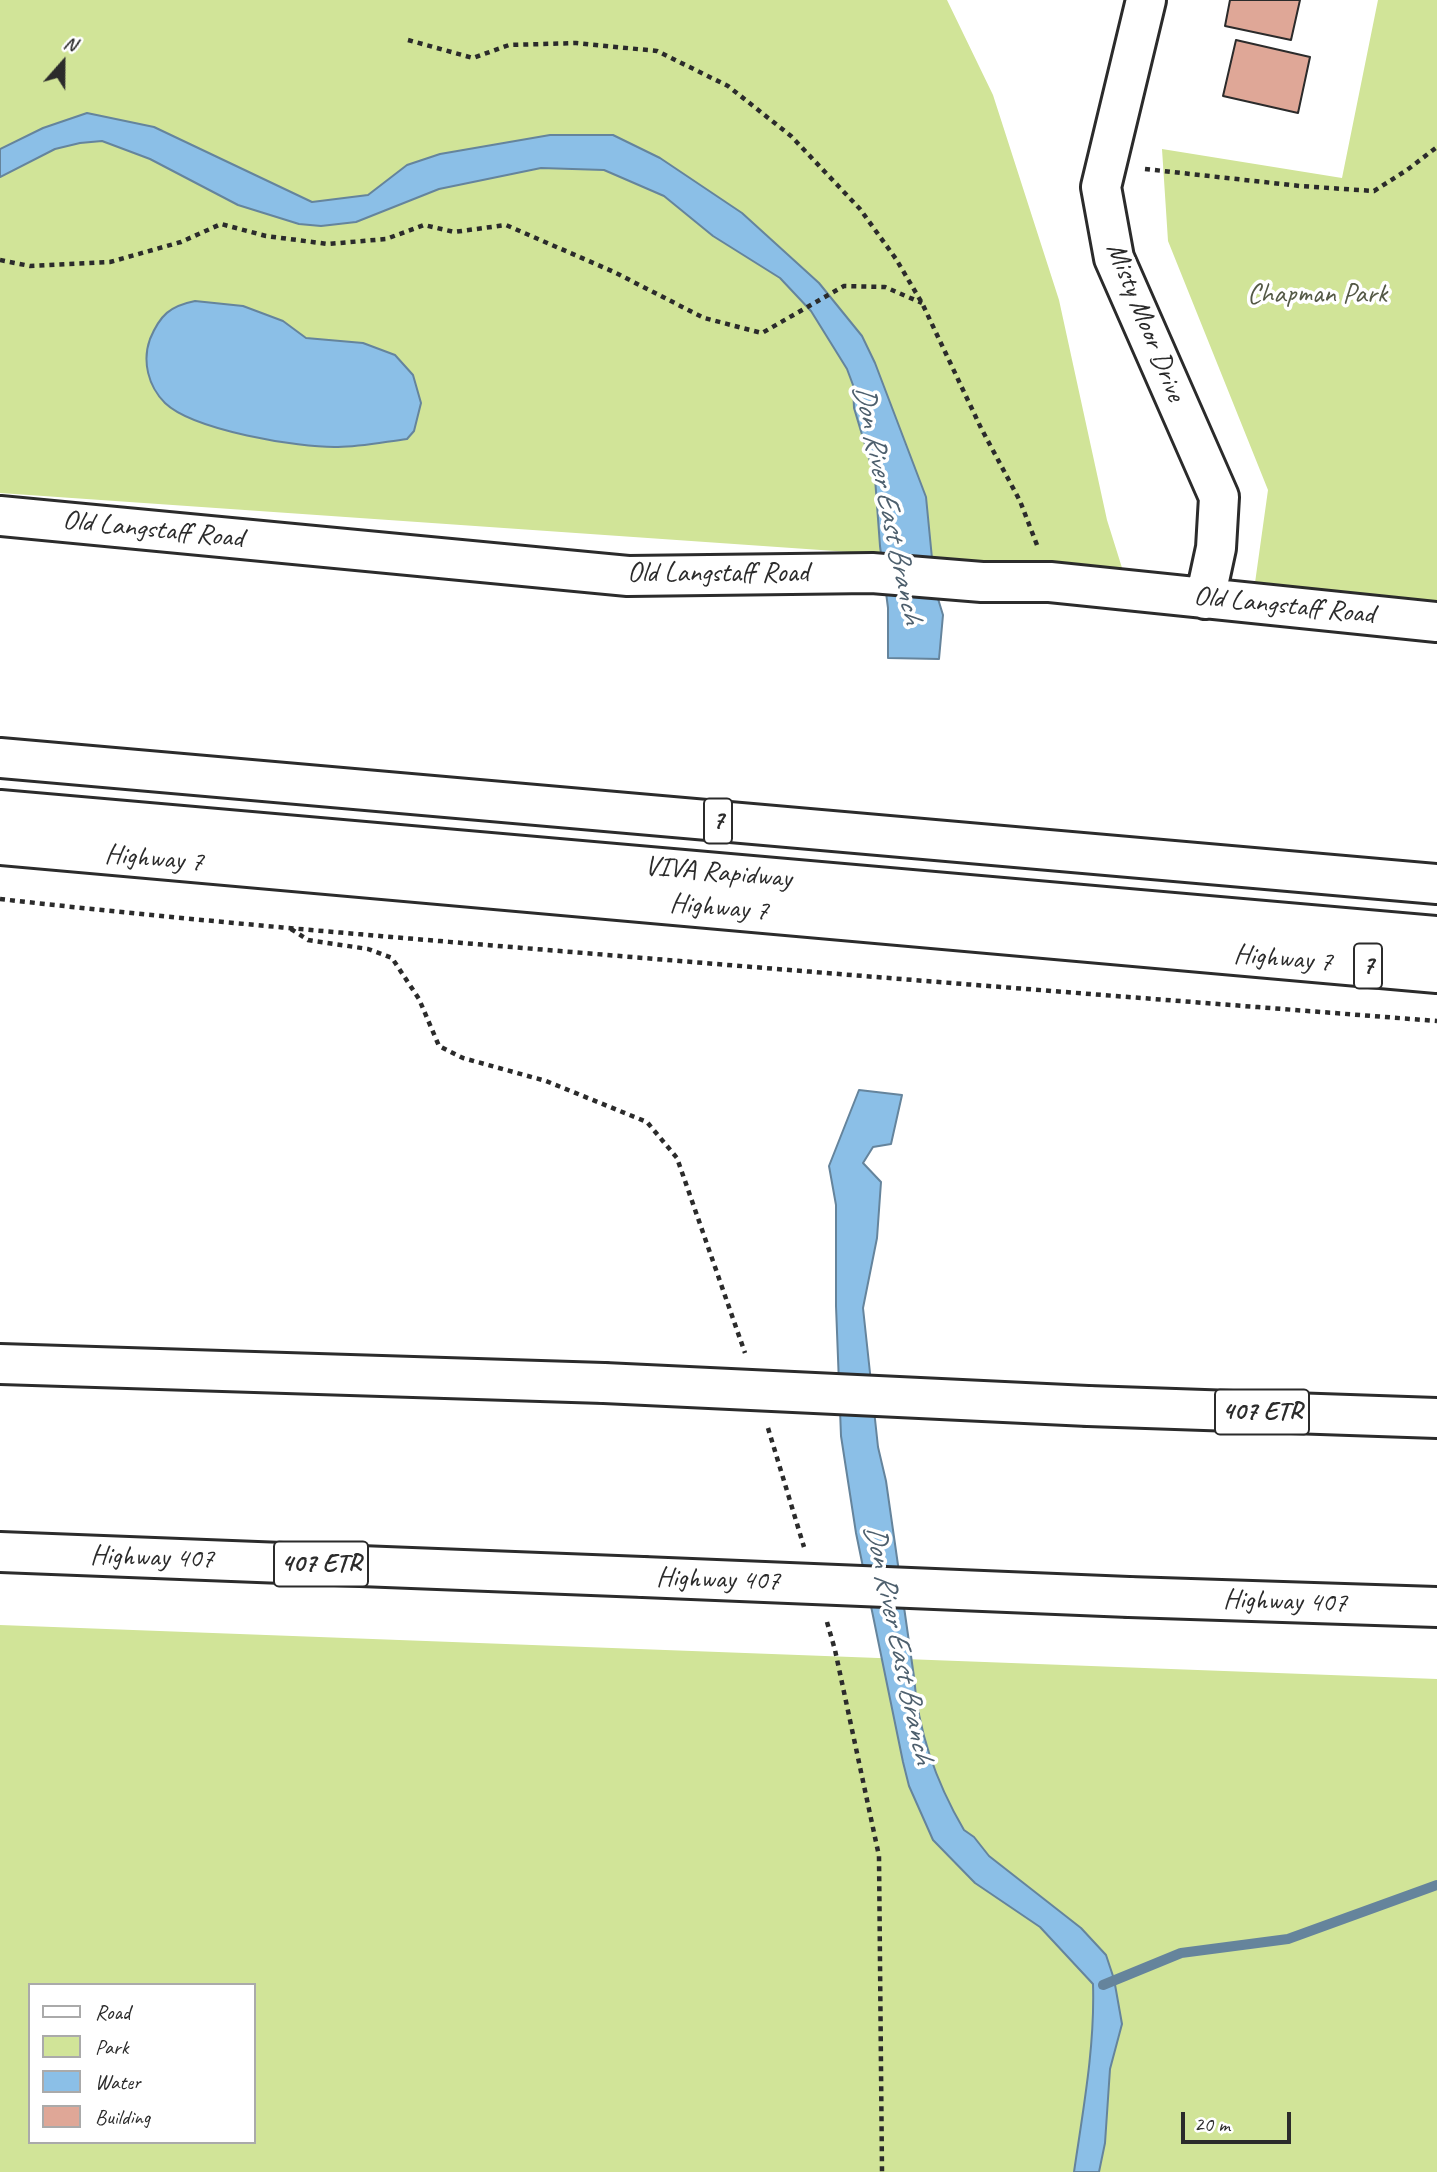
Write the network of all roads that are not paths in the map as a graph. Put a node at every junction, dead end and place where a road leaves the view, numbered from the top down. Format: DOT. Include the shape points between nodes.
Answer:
graph roads {
  1 [pos="1146,0"];
  2 [pos="0,516"];
  3 [pos="1205,598"];
  4 [pos="1437,622"];
  5 [pos="0,758"];
  6 [pos="0,810"];
  7 [pos="0,845"];
  8 [pos="1437,884"];
  9 [pos="1437,936"];
  10 [pos="1437,973"];
  11 [pos="0,1364"];
  12 [pos="1437,1418"];
  13 [pos="0,1552"];
  14 [pos="1437,1607"];
  1 -- 3 [label="main road, Misty Moor Drive" via="1101,187 1114,258 1219,497 1216,548"];
  2 -- 3 [label="main road, Old Langstaff Road" via="628,576 872,573 1050,582"];
  3 -- 4 [label="main road, Old Langstaff Road"];
  5 -- 8 [label="main road, 7"];
  6 -- 9 [label="main road, VIVA Rapidway"];
  7 -- 10 [label="main road, Highway 7 / 7"];
  11 -- 12 [label="main road, 407 ETR, bridge" via="604,1383"];
  13 -- 14 [label="main road, Highway 407 / 407 ETR, bridge"];
}
